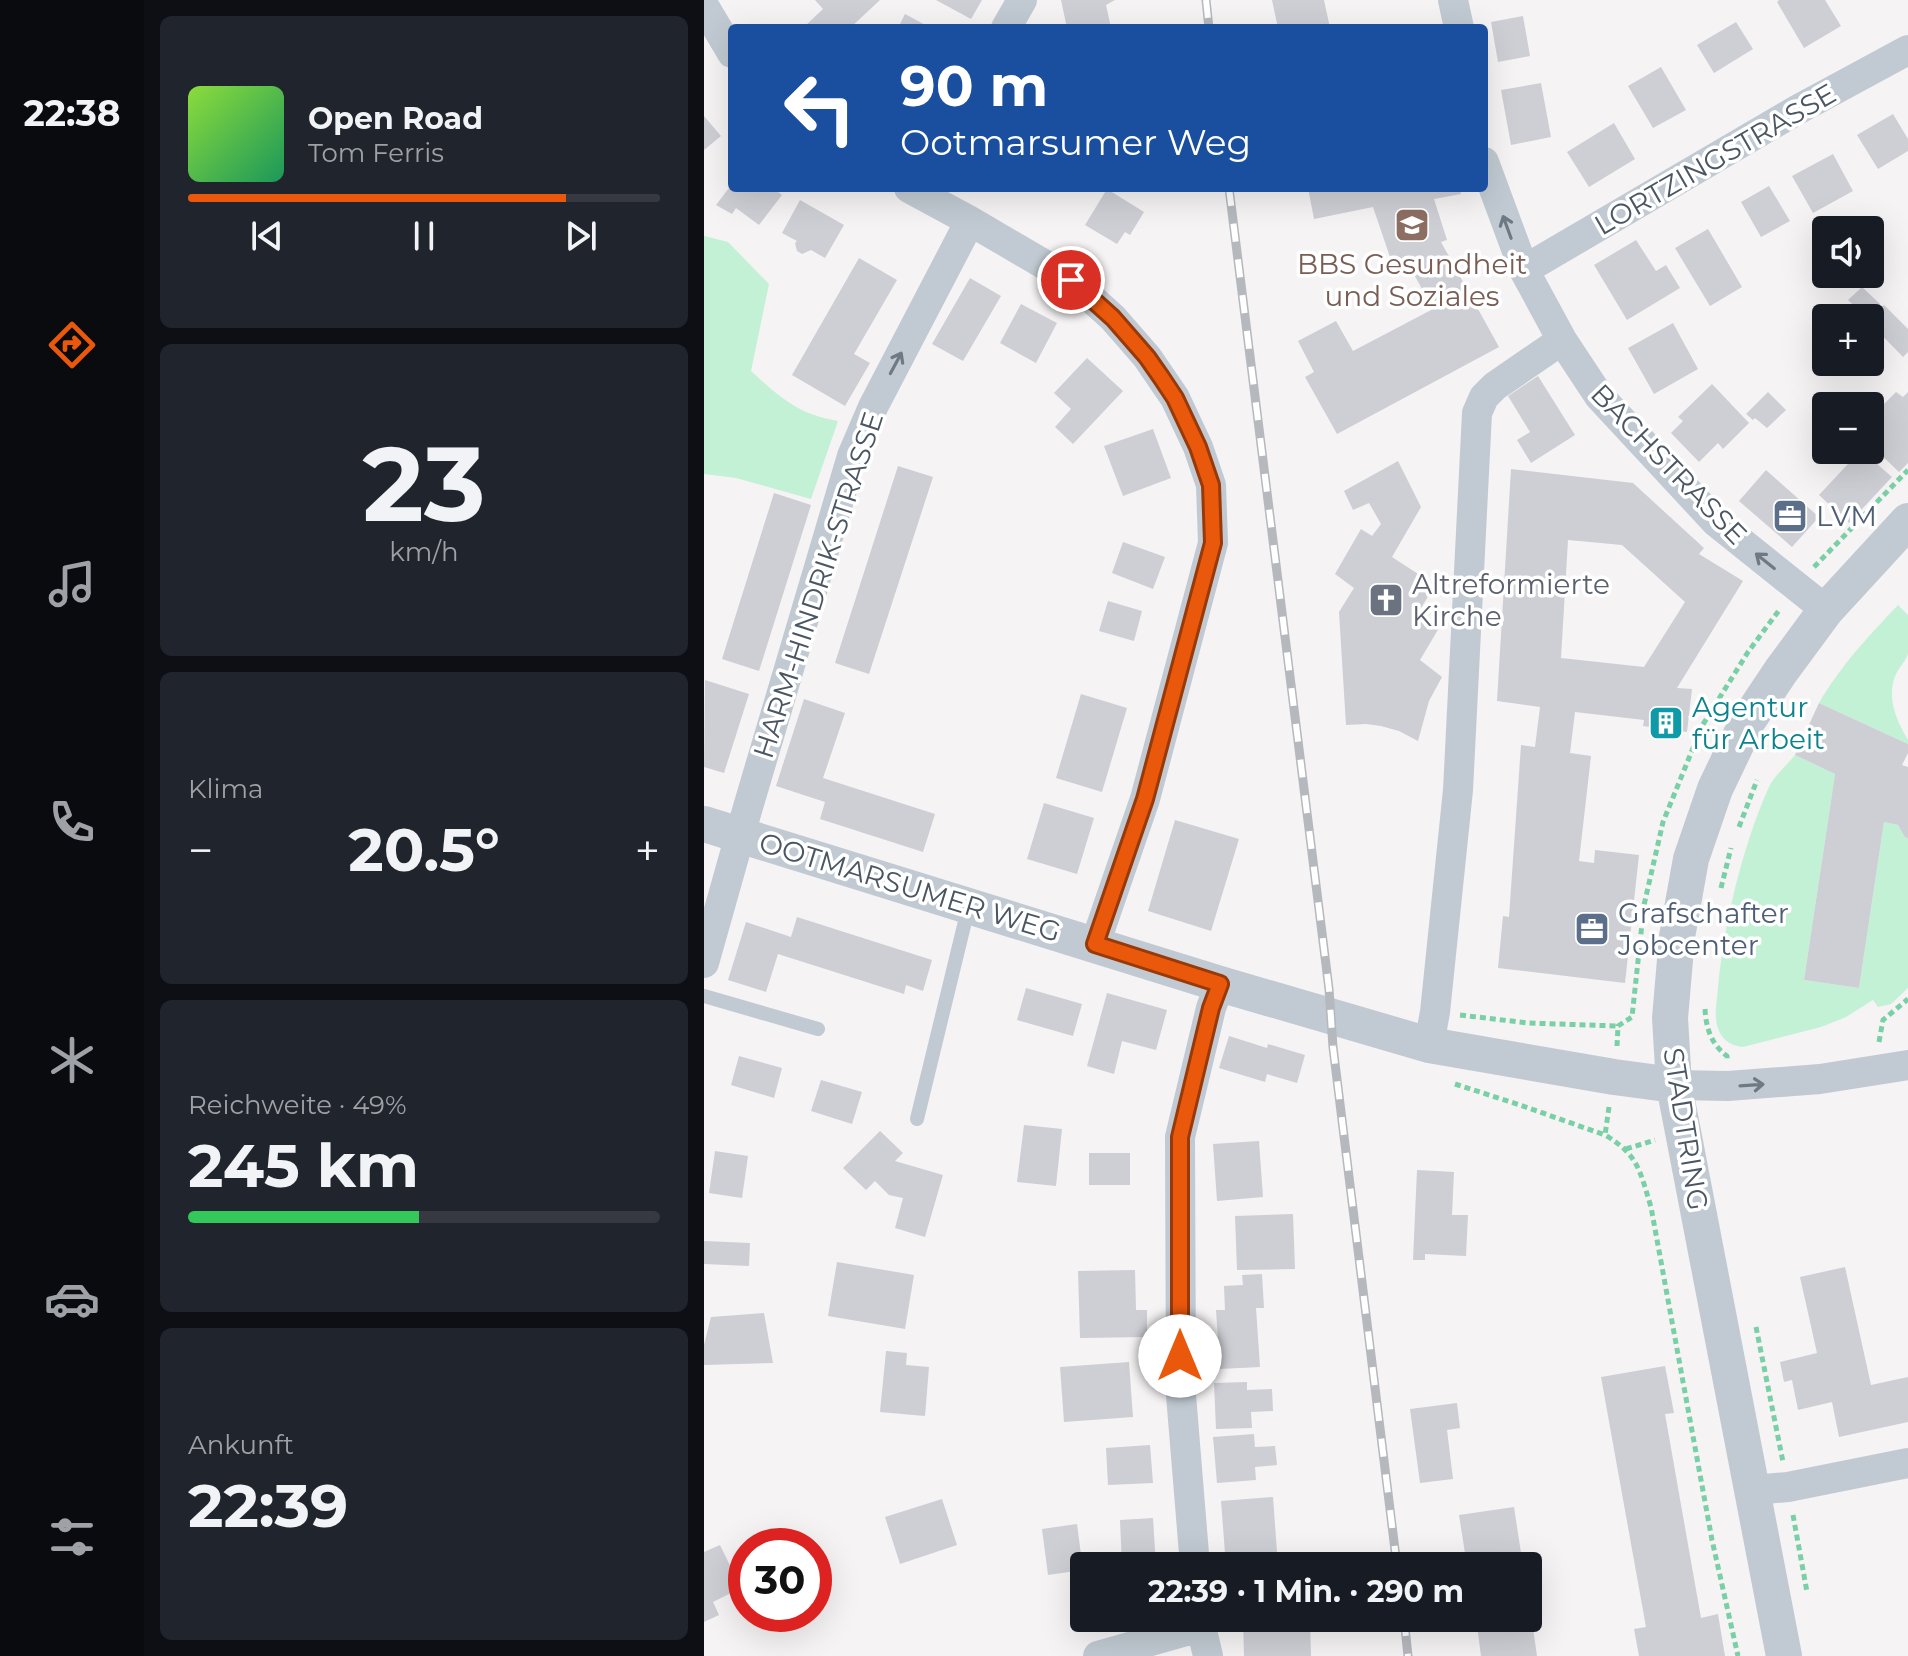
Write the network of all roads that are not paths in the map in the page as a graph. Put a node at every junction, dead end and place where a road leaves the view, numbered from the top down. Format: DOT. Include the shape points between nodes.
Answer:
graph roads {
  1 [pos="1022,0"];
  2 [pos="1453,0"];
  3 [pos="704,6"];
  4 [pos="1008,24"];
  5 [pos="1458,24"];
  6 [pos="728,46"];
  7 [pos="1908,50"];
  8 [pos="1488,173"];
  9 [pos="918,192"];
  10 [pos="970,221"];
  11 [pos="1524,270"];
  12 [pos="1562,340"];
  13 [pos="1907,525"];
  14 [pos="1826,610"];
  15 [pos="704,824"];
  16 [pos="740,835"];
  17 [pos="969,905"];
  18 [pos="1095,944"];
  19 [pos="704,963"];
  20 [pos="1220,984"];
  21 [pos="704,996"];
  22 [pos="818,1029"];
  23 [pos="1429,1045"];
  24 [pos="1908,1065"];
  25 [pos="1674,1085"];
  26 [pos="917,1119"];
  27 [pos="1908,1463"];
  28 [pos="1752,1490"];
  29 [pos="1194,1552"];
  30 [pos="1202,1634"];
  31 [pos="1780,1647"];
  32 [pos="1098,1656"];
  1 -- 4 [label="street"];
  2 -- 5 [label="street"];
  3 -- 6 [label="street"];
  7 -- 11 [label="street, LORTZINGSTRASSE"];
  11 -- 8 [label="street, BACHSTRASSE, one-way"];
  9 -- 10 [label="street"];
  16 -- 10 [label="street, HARM-HINDRIK-STRASSE, one-way" via="852,456"];
  10 -- 18 [label="street" via="1071,280 1113,318 1175,398 1211,485 1213,543 1145,799"];
  11 -- 12 [label="street, BACHSTRASSE"];
  14 -- 12 [label="street, BACHSTRASSE, one-way" via="1716,522 1599,396"];
  12 -- 23 [label="street" via="1495,386 1477,413 1458,790"];
  13 -- 14 [label="street, STADTRING"];
  14 -- 25 [label="street, STADTRING" via="1747,722 1715,789 1691,859 1670,1018"];
  15 -- 16 [label="street, OOTMARSUMER WEG"];
  16 -- 17 [label="street, OOTMARSUMER WEG"];
  16 -- 19 [label="street, HARM-HINDRIK-STRASSE"];
  17 -- 18 [label="street, OOTMARSUMER WEG"];
  17 -- 26 [label="lane"];
  18 -- 20 [label="street, OOTMARSUMER WEG"];
  20 -- 23 [label="street, OOTMARSUMER WEG"];
  20 -- 29 [label="street" via="1180,1137 1181,1395"];
  21 -- 22 [label="lane"];
  23 -- 25 [label="street, OOTMARSUMER WEG"];
  25 -- 24 [label="street, one-way" via="1840,1077"];
  25 -- 28 [label="street, STADTRING"];
  27 -- 28 [label="street"];
  28 -- 31 [label="street, STADTRING"];
  30 -- 32 [label="street"];
}
